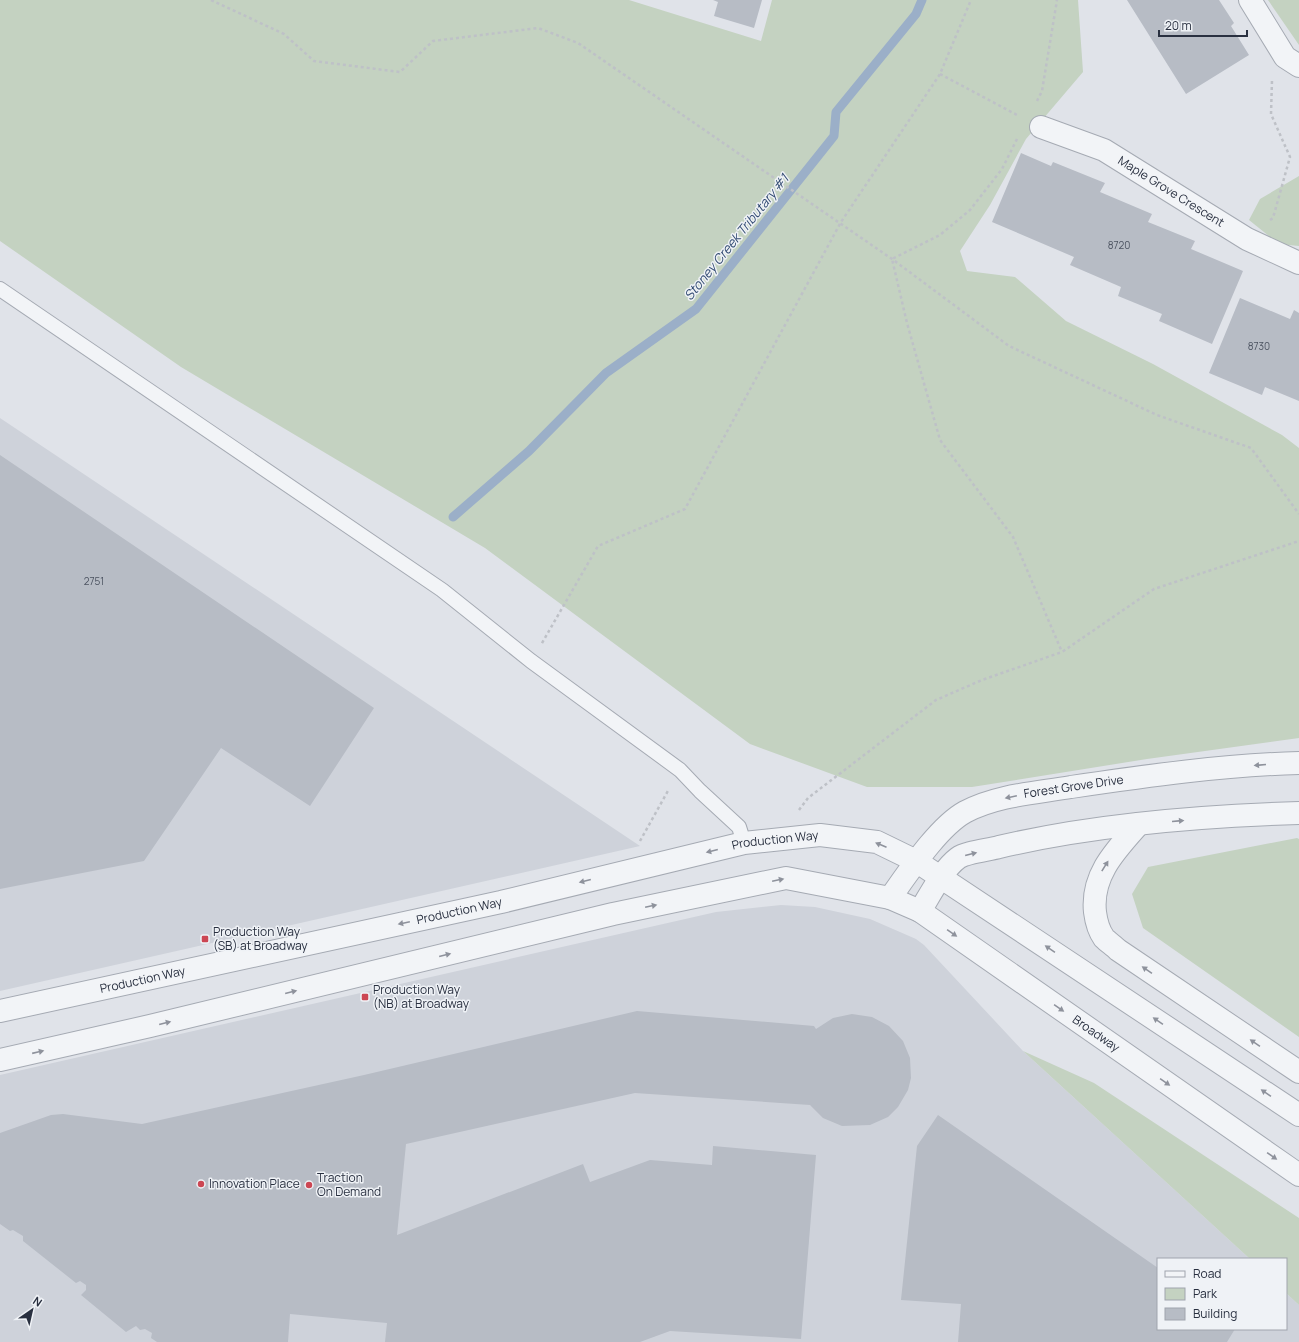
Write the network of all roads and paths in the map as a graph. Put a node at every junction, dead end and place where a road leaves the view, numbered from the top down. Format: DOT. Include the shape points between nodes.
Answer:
graph roads {
  1 [pos="211,0"];
  2 [pos="971,0"];
  3 [pos="1058,0"];
  4 [pos="1250,0"];
  5 [pos="1292,62"];
  6 [pos="940,74"];
  7 [pos="1034,124"];
  8 [pos="1273,218"];
  9 [pos="841,222"];
  10 [pos="892,259"];
  11 [pos="1299,263"];
  12 [pos="0,289"];
  13 [pos="1299,514"];
  14 [pos="1299,541"];
  15 [pos="1062,652"];
  16 [pos="531,661"];
  17 [pos="1299,764"];
  18 [pos="680,770"];
  19 [pos="798,810"];
  20 [pos="1299,813"];
  21 [pos="1139,824"];
  22 [pos="639,843"];
  23 [pos="744,843"];
  24 [pos="916,861"];
  25 [pos="941,876"];
  26 [pos="890,898"];
  27 [pos="920,911"];
  28 [pos="0,1011"];
  29 [pos="0,1060"];
  30 [pos="1299,1072"];
  31 [pos="1299,1115"];
  32 [pos="1299,1175"];
  1 -- 9 [label="path" via="284,34 314,61 400,72 434,41 538,28 578,43"];
  2 -- 6 [label="path"];
  3 -- 7 [label="path"];
  4 -- 5 [label="street"];
  5 -- 8 [label="path" via="1272,79 1271,114 1290,157"];
  6 -- 7 [label="path"];
  6 -- 9 [label="path"];
  7 -- 10 [label="path" via="970,210 940,236"];
  7 -- 11 [label="street, Maple Grove Crescent" via="1104,150 1247,239"];
  9 -- 10 [label="path"];
  9 -- 16 [label="path" via="685,509 598,546"];
  10 -- 13 [label="path" via="1008,346 1156,415 1251,448"];
  10 -- 15 [label="path" via="940,440 1013,537"];
  12 -- 16 [label="lane" via="442,590"];
  14 -- 15 [label="path" via="1154,589"];
  15 -- 19 [label="path" via="982,680 936,700 808,798"];
  16 -- 18 [label="lane"];
  17 -- 24 [label="street, Forest Grove Drive, one-way" via="1146,776 1018,795 984,803 964,813 942,830"];
  18 -- 22 [label="path"];
  18 -- 23 [label="lane" via="739,827"];
  21 -- 20 [label="street, one-way"];
  25 -- 21 [label="street, one-way" via="959,857 1042,837"];
  30 -- 21 [label="street, one-way" via="1118,950 1103,937 1095,919 1095,888 1100,874 1115,851"];
  24 -- 23 [label="street, Production Way, one-way" via="877,842 820,835"];
  23 -- 28 [label="street, Production Way, one-way" via="501,902"];
  24 -- 25 [label="street"];
  24 -- 26 [label="street, Forest Grove Drive"];
  25 -- 27 [label="street"];
  31 -- 25 [label="street, one-way"];
  26 -- 27 [label="street, Broadway"];
  29 -- 26 [label="street, one-way" via="613,914 786,878"];
  27 -- 32 [label="street, Broadway, one-way"];
}
